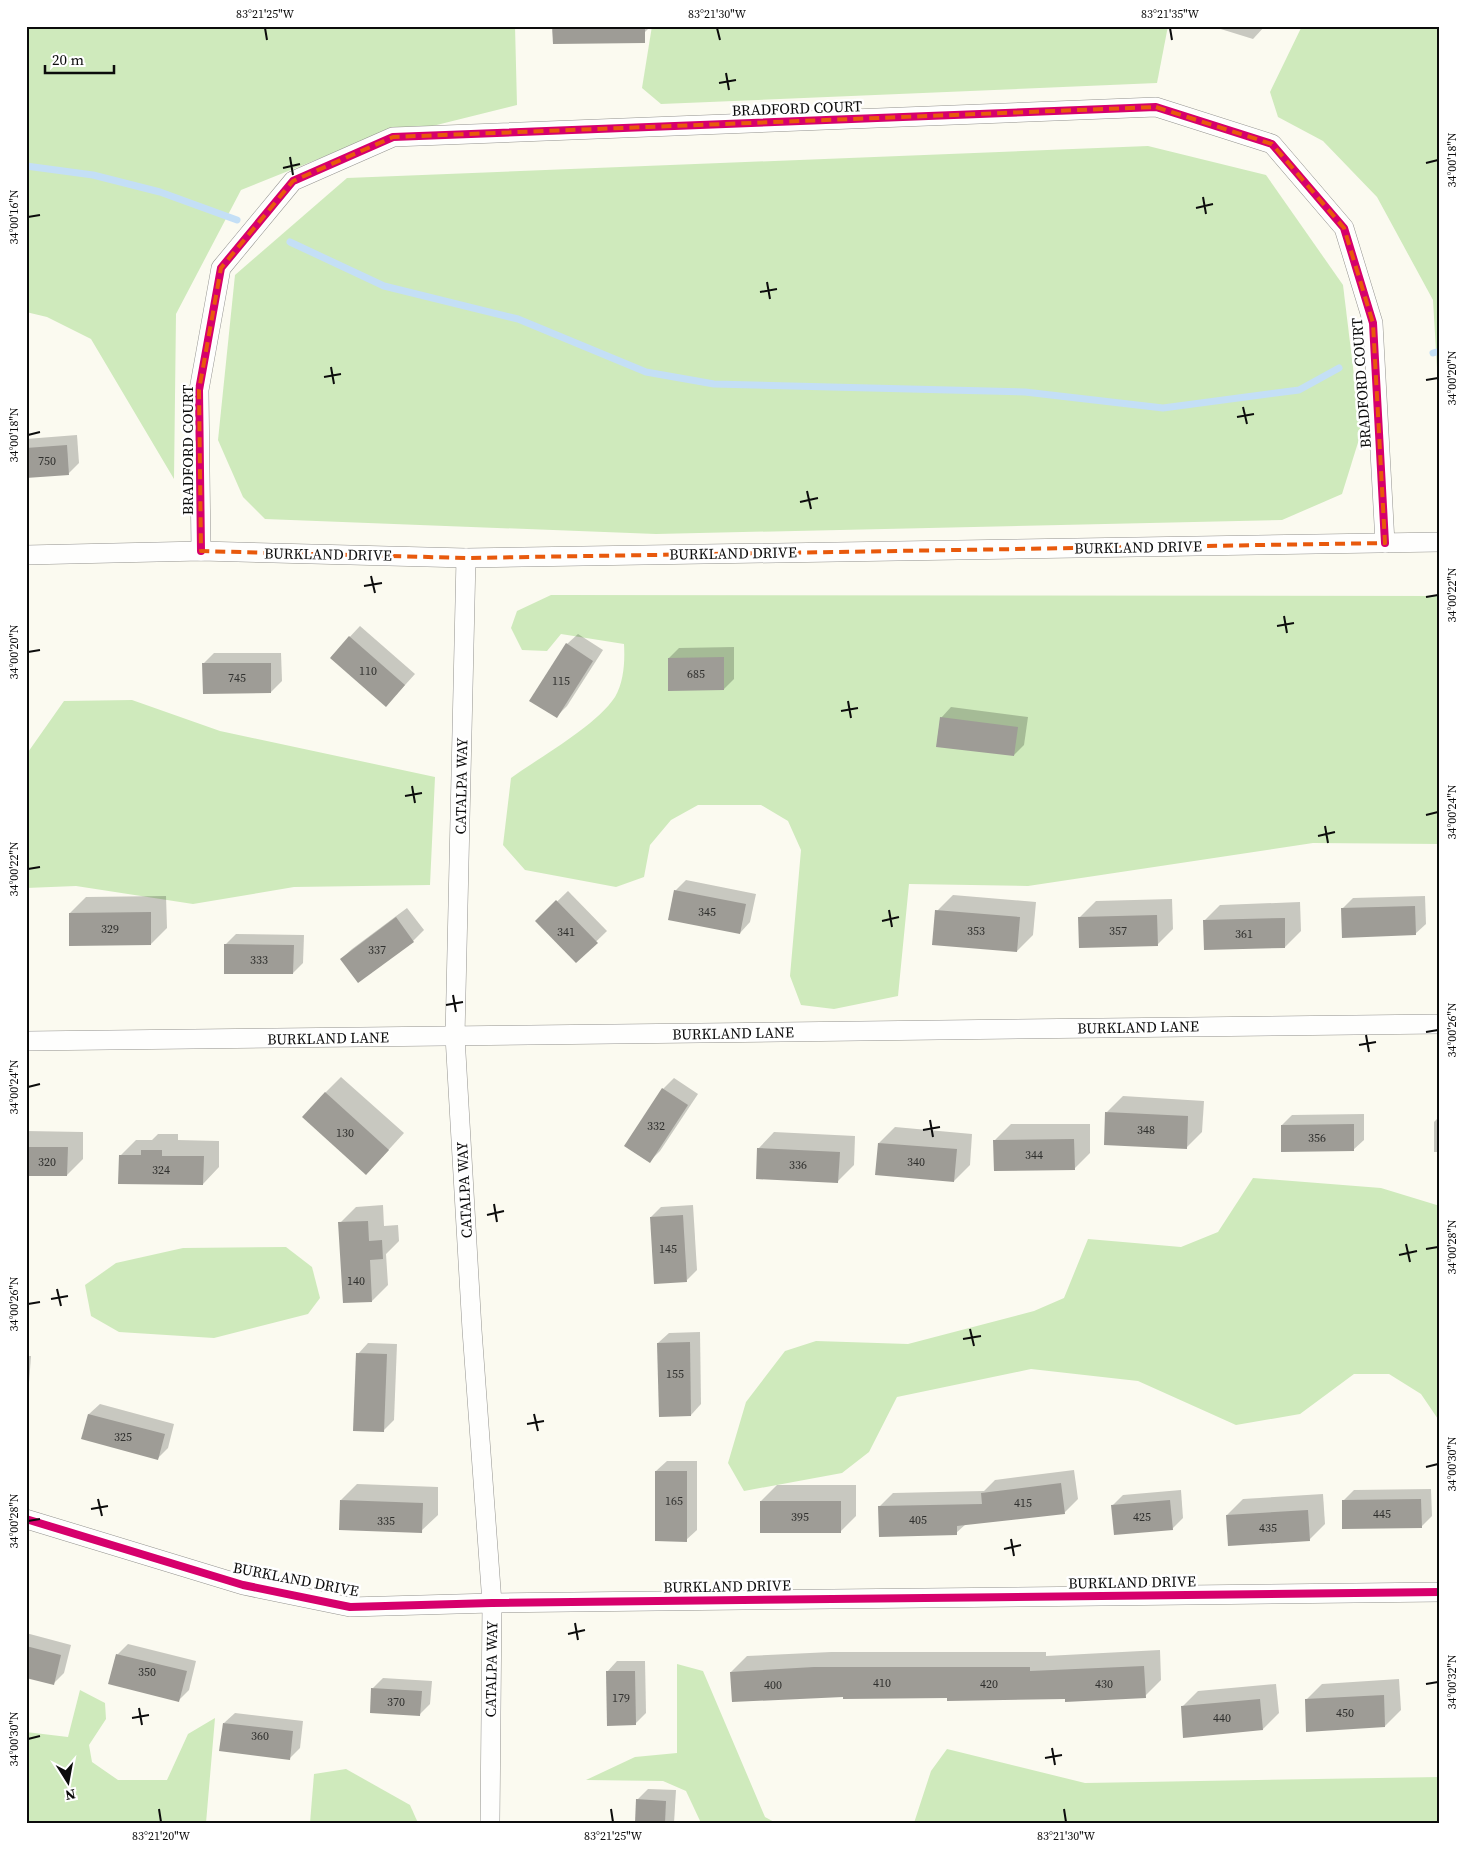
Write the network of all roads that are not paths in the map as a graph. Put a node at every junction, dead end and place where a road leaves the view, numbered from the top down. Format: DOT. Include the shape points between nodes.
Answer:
graph roads {
  1 [pos="1440,542"];
  2 [pos="1385,543"];
  3 [pos="201,551"];
  4 [pos="26,555"];
  5 [pos="466,558"];
  6 [pos="1440,1024"];
  7 [pos="455,1036"];
  8 [pos="26,1041"];
  9 [pos="26,1519"];
  10 [pos="1440,1592"];
  11 [pos="492,1603"];
  12 [pos="490,1823"];
  1 -- 2 [label="street, BURKLAND DRIVE"];
  2 -- 3 [label="street, BRADFORD COURT" via="1373,323 1344,228 1272,144 1156,107 393,137 294,181 221,268 199,390"];
  2 -- 5 [label="street, BURKLAND DRIVE"];
  3 -- 4 [label="street, BURKLAND DRIVE"];
  3 -- 5 [label="street, BURKLAND DRIVE"];
  5 -- 7 [label="street, CATALPA WAY"];
  6 -- 7 [label="street, BURKLAND LANE"];
  7 -- 8 [label="street, BURKLAND LANE"];
  7 -- 11 [label="street, CATALPA WAY"];
  9 -- 11 [label="street, BURKLAND DRIVE" via="243,1585 350,1606"];
  10 -- 11 [label="street, BURKLAND DRIVE"];
  11 -- 12 [label="street, CATALPA WAY"];
}
